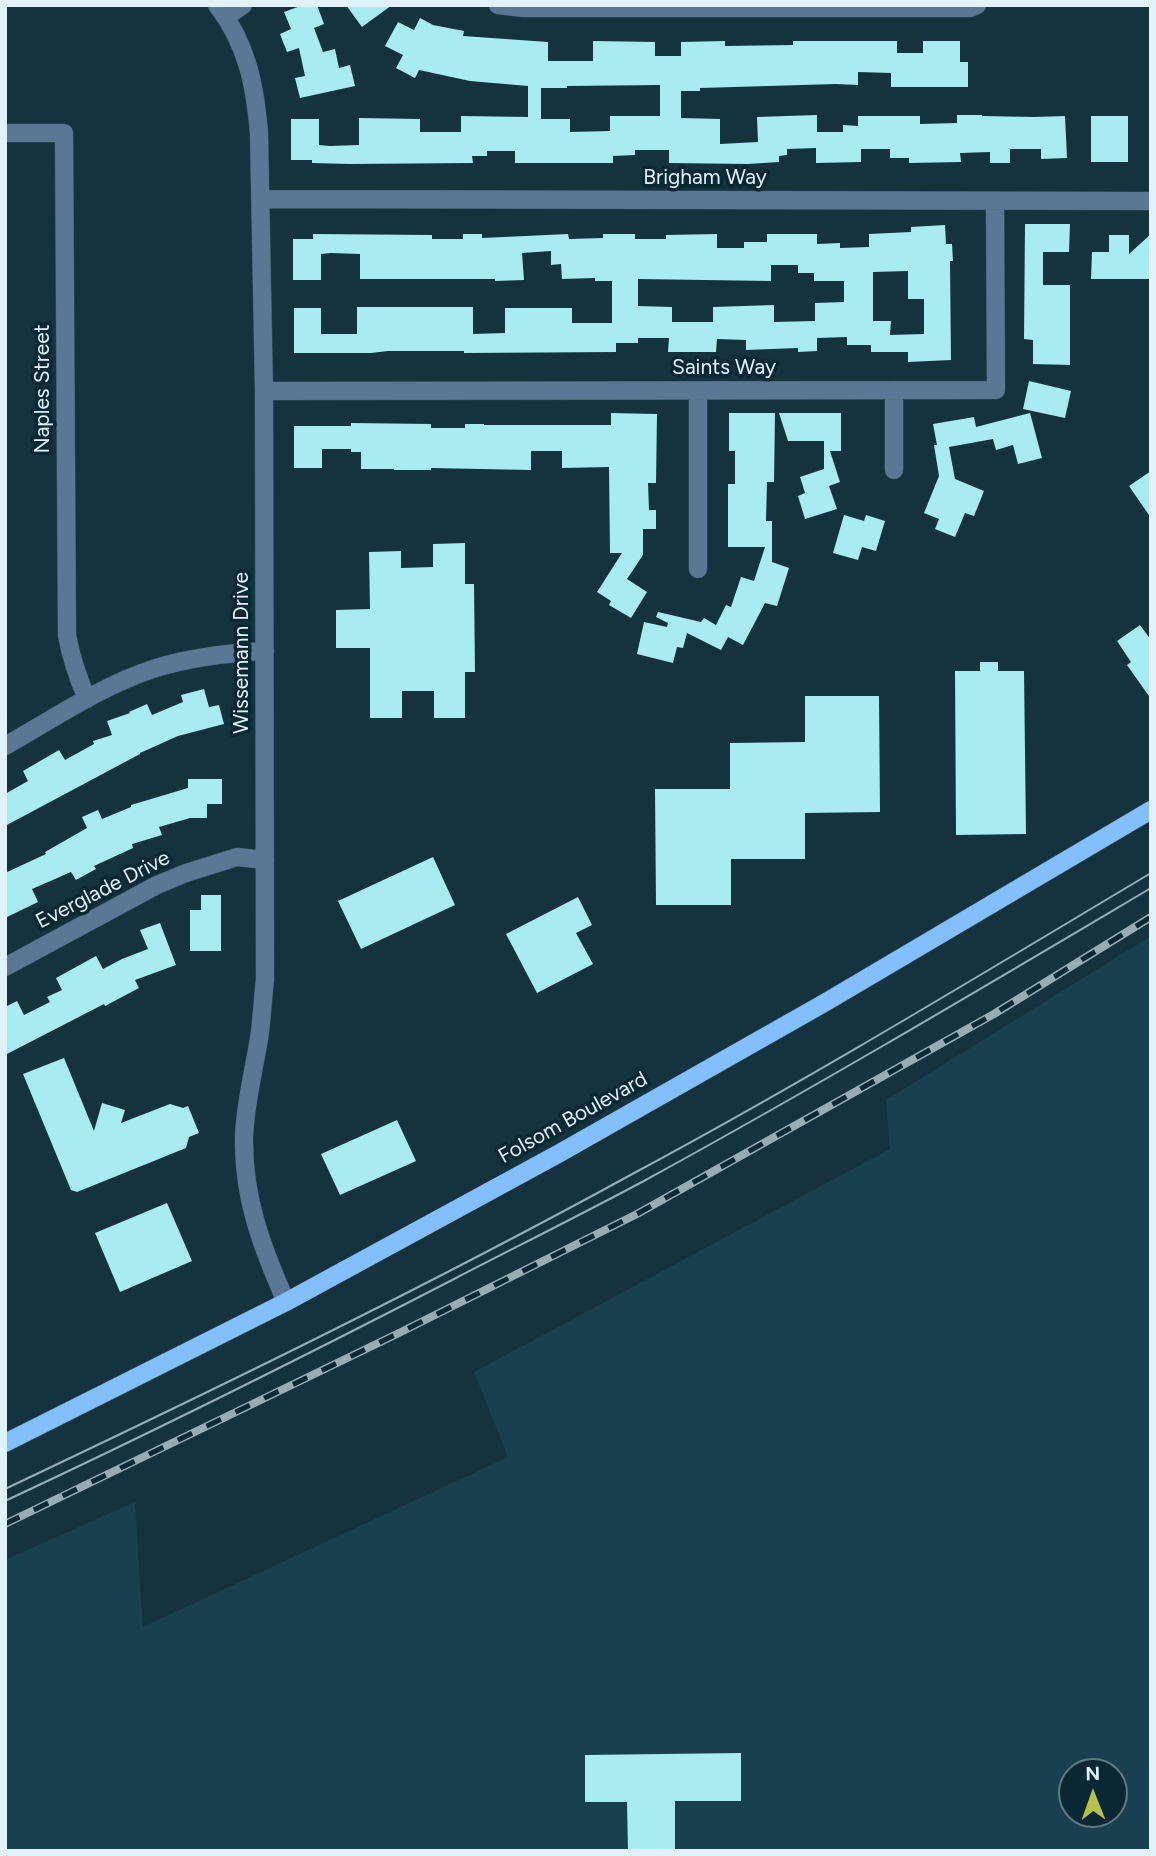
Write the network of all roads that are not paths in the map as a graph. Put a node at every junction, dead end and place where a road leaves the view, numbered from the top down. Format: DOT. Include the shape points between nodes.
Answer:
graph roads {
  1 [pos="243,5"];
  2 [pos="498,5"];
  3 [pos="973,6"];
  4 [pos="221,11"];
  5 [pos="5,133"];
  6 [pos="260,199"];
  7 [pos="995,201"];
  8 [pos="1151,201"];
  9 [pos="894,390"];
  10 [pos="264,391"];
  11 [pos="698,391"];
  12 [pos="894,470"];
  13 [pos="698,569"];
  14 [pos="265,651"];
  15 [pos="87,699"];
  16 [pos="5,746"];
  17 [pos="1151,810"];
  18 [pos="265,860"];
  19 [pos="5,967"];
  20 [pos="286,1302"];
  21 [pos="5,1443"];
  1 -- 4 [label="street"];
  2 -- 3 [label="street"];
  4 -- 6 [label="street, Wissemann Drive" via="250,69 257,99"];
  5 -- 15 [label="street, Naples Street" via="65,133 68,635"];
  6 -- 7 [label="street, Brigham Way"];
  6 -- 10 [label="street, Wissemann Drive"];
  7 -- 8 [label="street, Brigham Way"];
  7 -- 9 [label="street, Saints Way" via="996,390"];
  9 -- 11 [label="street, Saints Way"];
  9 -- 12 [label="street"];
  10 -- 11 [label="street, Saints Way"];
  10 -- 14 [label="street, Wissemann Drive"];
  11 -- 13 [label="street"];
  14 -- 15 [label="street" via="194,658 164,666"];
  14 -- 18 [label="street, Wissemann Drive"];
  15 -- 16 [label="street"];
  17 -- 20 [label="main road, Folsom Boulevard" via="813,1010"];
  18 -- 19 [label="street, Everglade Drive" via="237,857 186,873"];
  18 -- 20 [label="street, Wissemann Drive" via="265,979 246,1112 245,1174 258,1235"];
  20 -- 21 [label="main road, Folsom Boulevard"];
}
